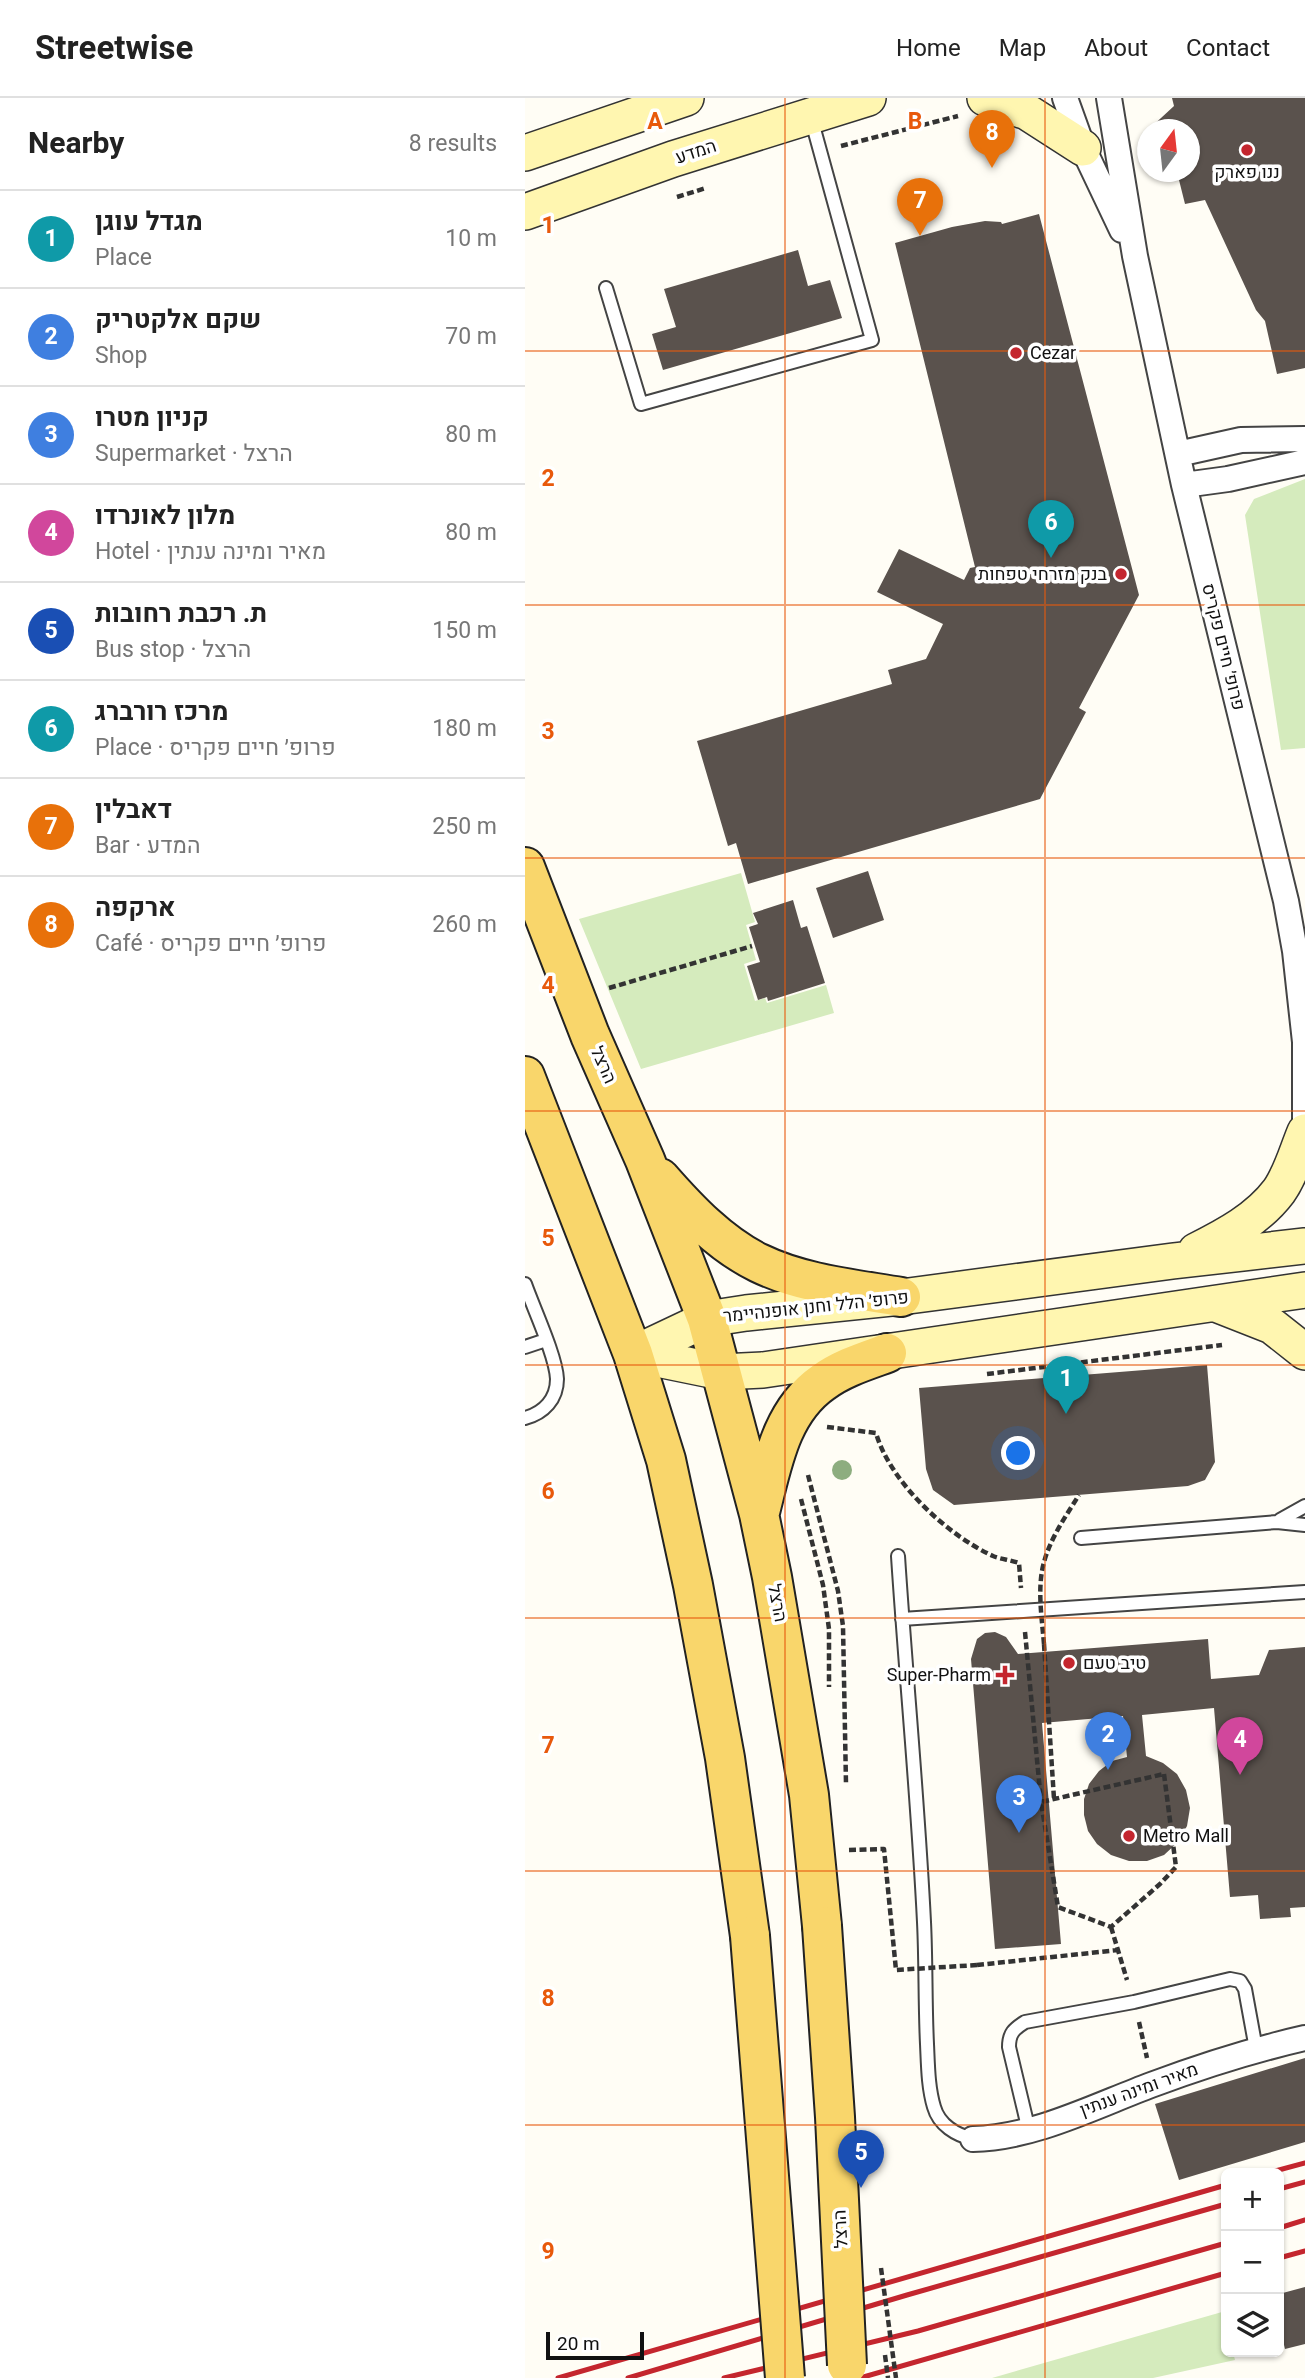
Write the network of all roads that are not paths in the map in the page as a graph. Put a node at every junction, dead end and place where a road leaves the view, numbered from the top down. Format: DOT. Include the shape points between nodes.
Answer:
graph roads {
  1 [pos="686,98"];
  2 [pos="868,98"];
  3 [pos="1065,98"];
  4 [pos="1109,98"];
  5 [pos="973,107"];
  6 [pos="811,116"];
  7 [pos="1083,148"];
  8 [pos="525,153"];
  9 [pos="525,212"];
  10 [pos="1135,256"];
  11 [pos="606,288"];
  12 [pos="1305,439"];
  13 [pos="1178,454"];
  14 [pos="1305,462"];
  15 [pos="1184,485"];
  16 [pos="525,867"];
  17 [pos="1305,1041"];
  18 [pos="525,1076"];
  19 [pos="1305,1132"];
  20 [pos="645,1160"];
  21 [pos="1305,1247"];
  22 [pos="1173,1261"];
  23 [pos="525,1284"];
  24 [pos="1305,1290"];
  25 [pos="901,1297"];
  26 [pos="1212,1303"];
  27 [pos="707,1319"];
  28 [pos="546,1340"];
  29 [pos="525,1347"];
  30 [pos="1305,1352"];
  31 [pos="887,1353"];
  32 [pos="633,1354"];
  33 [pos="721,1372"];
  34 [pos="525,1418"];
  35 [pos="1305,1506"];
  36 [pos="759,1514"];
  37 [pos="1277,1522"];
  38 [pos="1305,1525"];
  39 [pos="1081,1538"];
  40 [pos="898,1556"];
  41 [pos="1305,1592"];
  42 [pos="902,1619"];
  43 [pos="1305,2028"];
  44 [pos="1305,2038"];
  45 [pos="1262,2048"];
  46 [pos="1030,2131"];
  47 [pos="973,2139"];
  48 [pos="848,2374"];
  49 [pos="785,2378"];
  1 -- 8 [label="street"];
  2 -- 6 [label="street, המדע"];
  3 -- 7 [label="street, פרופ׳ חיים פקריס"];
  4 -- 10 [label="street, פרופ׳ חיים פקריס"];
  5 -- 7 [label="street" via="1027,112"];
  6 -- 9 [label="street, המדע"];
  6 -- 11 [label="lane" via="872,340 641,404"];
  7 -- 10 [label="street, פרופ׳ חיים פקריס"];
  10 -- 13 [label="street, פרופ׳ חיים פקריס"];
  12 -- 13 [label="street" via="1241,440"];
  13 -- 15 [label="street, פרופ׳ חיים פקריס"];
  14 -- 15 [label="street"];
  15 -- 17 [label="street, פרופ׳ חיים פקריס" via="1286,901"];
  16 -- 20 [label="main road, הרצל" via="590,1035"];
  17 -- 19 [label="street, פרופ׳ חיים פקריס"];
  18 -- 32 [label="main road"];
  19 -- 22 [label="street" via="1278,1192 1256,1214 1237,1229"];
  20 -- 25 [label="main road" via="691,1212 758,1263 801,1278"];
  20 -- 27 [label="main road, הרצל"];
  21 -- 22 [label="street, פרופ׳ הלל וחנן אופנהיימר"];
  22 -- 25 [label="street, פרופ׳ הלל וחנן אופנהיימר"];
  23 -- 28 [label="lane"];
  24 -- 26 [label="street"];
  25 -- 27 [label="street, פרופ׳ הלל וחנן אופנהיימר"];
  26 -- 30 [label="street" via="1272,1326"];
  26 -- 31 [label="street"];
  27 -- 32 [label="street, פרופ׳ הלל וחנן אופנהיימר"];
  27 -- 33 [label="main road, הרצל"];
  28 -- 29 [label="lane"];
  28 -- 34 [label="lane" via="555,1366 555,1389 544,1409"];
  31 -- 33 [label="street"];
  31 -- 36 [label="main road" via="822,1383 802,1402 779,1441"];
  32 -- 33 [label="street"];
  32 -- 49 [label="main road, bridge" via="666,1460 725,1758 750,1936"];
  33 -- 36 [label="main road, הרצל"];
  35 -- 37 [label="lane"];
  36 -- 48 [label="main road, הרצל, bridge" via="809,1795 835,2117"];
  37 -- 38 [label="lane"];
  37 -- 39 [label="lane"];
  40 -- 42 [label="lane"];
  41 -- 42 [label="lane"];
  42 -- 47 [label="lane" via="922,1882 930,2090 941,2122"];
  43 -- 45 [label="street"];
  44 -- 45 [label="street, מאיר ומינה ענתין"];
  45 -- 46 [label="street, מאיר ומינה ענתין"];
  45 -- 46 [label="lane" via="1245,1989 1240,1981 1230,1979 1025,2022 1009,2036 1009,2047"];
  46 -- 47 [label="street, מאיר ומינה ענתין"];
}
